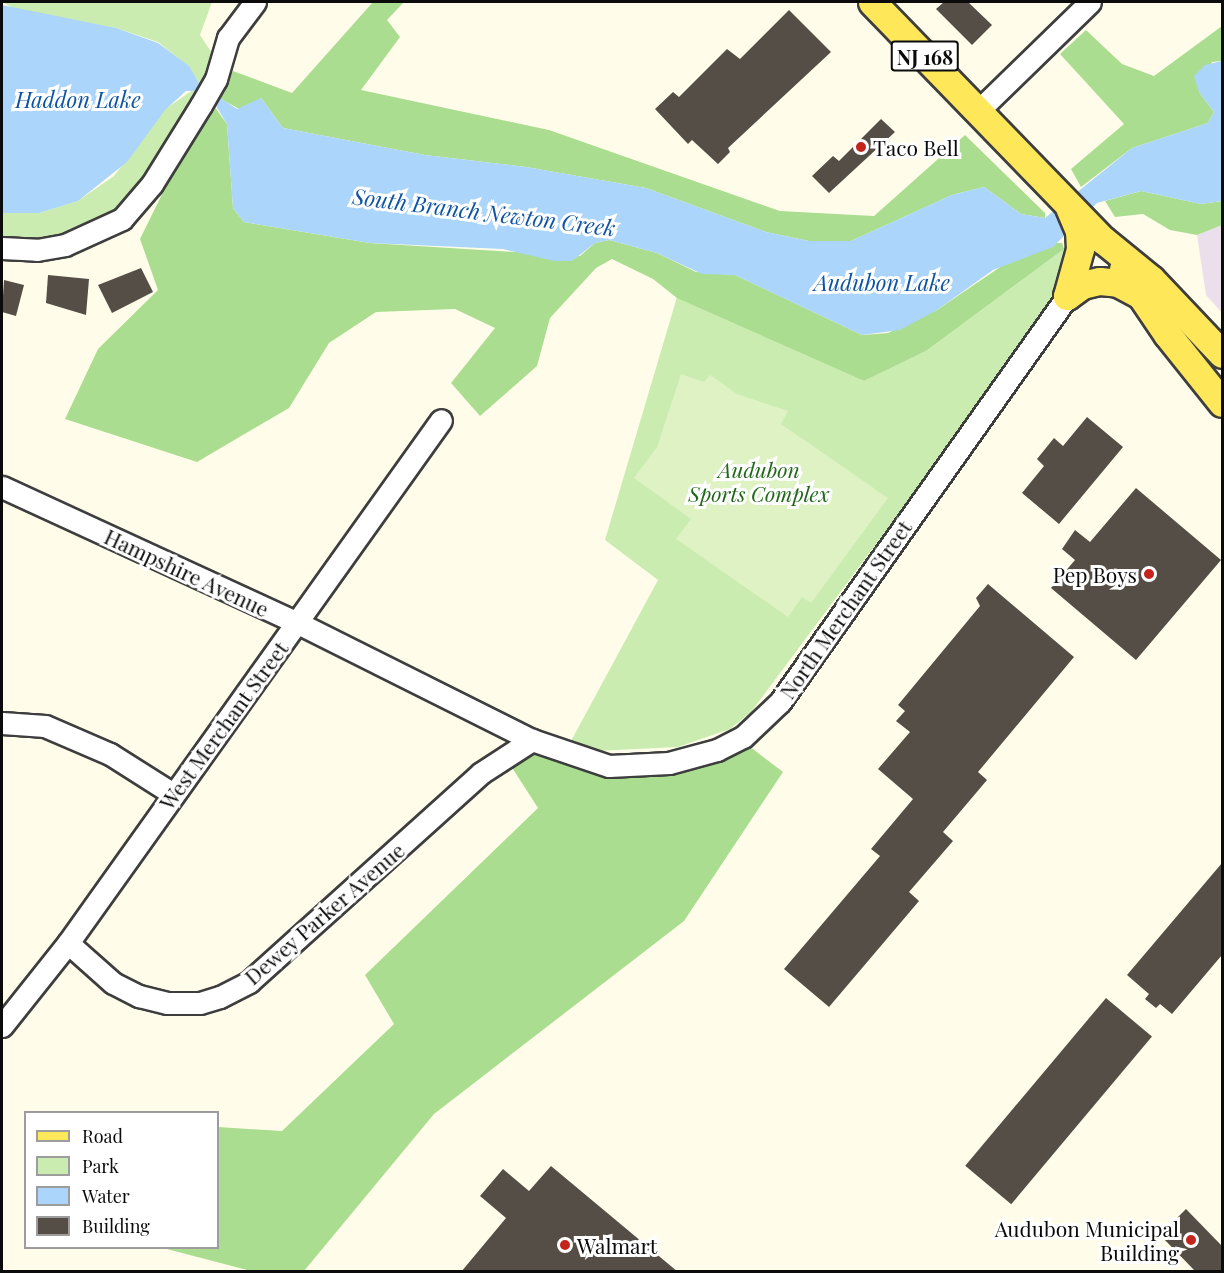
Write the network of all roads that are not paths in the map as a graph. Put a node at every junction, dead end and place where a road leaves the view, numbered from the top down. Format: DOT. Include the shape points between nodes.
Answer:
graph roads {
  1 [pos="255,2"];
  2 [pos="872,2"];
  3 [pos="1090,2"];
  4 [pos="978,111"];
  5 [pos="1090,232"];
  6 [pos="2,248"];
  7 [pos="1141,295"];
  8 [pos="1067,296"];
  9 [pos="1222,353"];
  10 [pos="1222,403"];
  11 [pos="441,420"];
  12 [pos="2,487"];
  13 [pos="296,622"];
  14 [pos="2,723"];
  15 [pos="532,740"];
  16 [pos="173,794"];
  17 [pos="68,943"];
  18 [pos="2,1026"];
  1 -- 6 [label="street" via="228,38 216,79 201,105 152,184 122,219 65,245 37,250"];
  2 -- 4 [label="main road, NJ 168"];
  3 -- 4 [label="street"];
  4 -- 5 [label="main road, NJ 168"];
  5 -- 7 [label="main road, NJ 168"];
  5 -- 8 [label="main road" via="1080,249"];
  5 -- 9 [label="main road, NJ 168" via="1151,279"];
  7 -- 8 [label="main road" via="1118,283 1100,281 1082,285"];
  7 -- 10 [label="main road, NJ 168"];
  8 -- 15 [label="street, North Merchant Street" via="764,720 717,750 636,766 609,766"];
  11 -- 13 [label="street, West Merchant Street"];
  12 -- 13 [label="street, Hampshire Avenue"];
  13 -- 15 [label="street, Hampshire Avenue"];
  13 -- 16 [label="street, West Merchant Street"];
  14 -- 16 [label="street" via="45,726 110,754"];
  15 -- 17 [label="street, Dewey Parker Avenue" via="481,773 249,982 220,997 201,1003 167,1003 139,996 113,983"];
  16 -- 17 [label="street, West Merchant Street"];
  17 -- 18 [label="street, West Merchant Street"];
}
